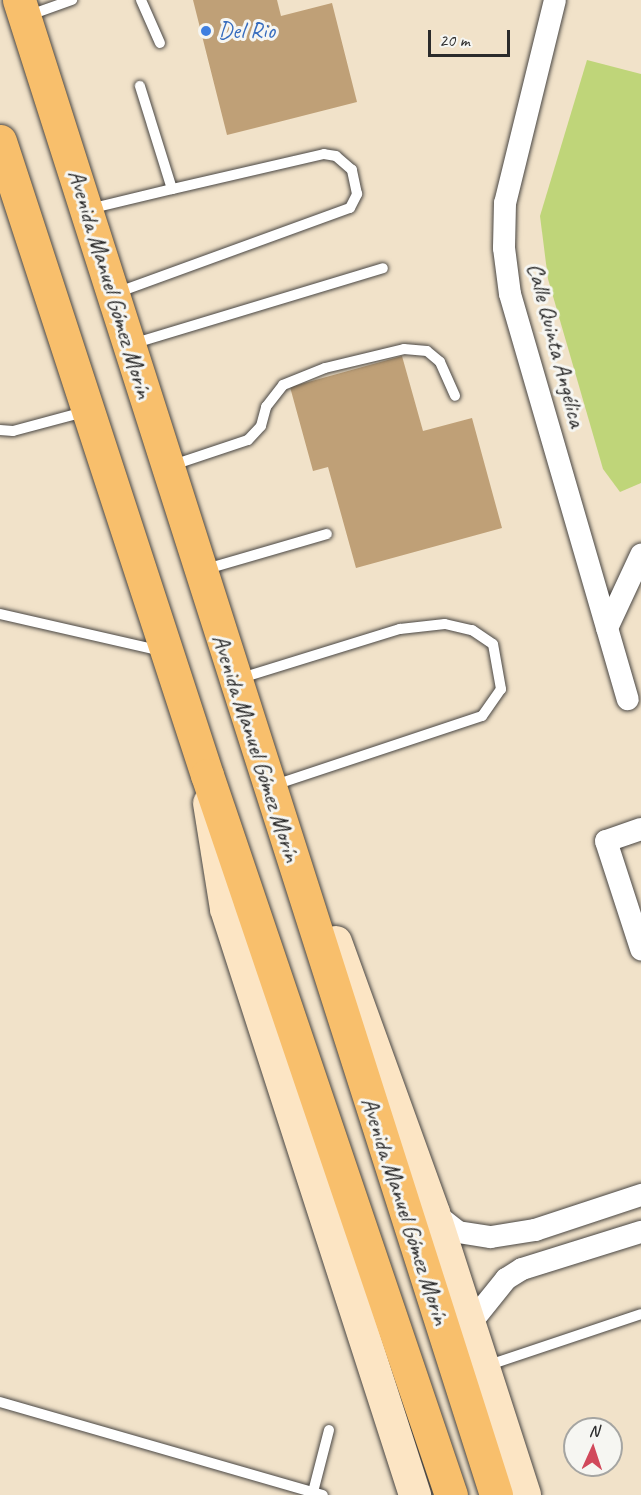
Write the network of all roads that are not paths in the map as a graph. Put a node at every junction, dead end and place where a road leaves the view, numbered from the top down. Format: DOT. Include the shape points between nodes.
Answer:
graph roads {
  1 [pos="72,0"];
  2 [pos="141,0"];
  3 [pos="555,0"];
  4 [pos="23,6"];
  5 [pos="159,43"];
  6 [pos="140,86"];
  7 [pos="0,141"];
  8 [pos="6,183"];
  9 [pos="172,189"];
  10 [pos="89,209"];
  11 [pos="383,268"];
  12 [pos="112,295"];
  13 [pos="128,345"];
  14 [pos="455,396"];
  15 [pos="88,411"];
  16 [pos="0,430"];
  17 [pos="167,467"];
  18 [pos="327,534"];
  19 [pos="641,555"];
  20 [pos="200,571"];
  21 [pos="0,614"];
  22 [pos="607,628"];
  23 [pos="167,652"];
  24 [pos="234,680"];
  25 [pos="627,699"];
  26 [pos="207,775"];
  27 [pos="268,787"];
  28 [pos="281,826"];
  29 [pos="641,830"];
  30 [pos="641,950"];
  31 [pos="641,1195"];
  32 [pos="434,1213"];
  33 [pos="641,1232"];
  34 [pos="641,1314"];
  35 [pos="469,1325"];
  36 [pos="483,1366"];
  37 [pos="0,1402"];
  38 [pos="329,1430"];
  39 [pos="491,1480"];
  40 [pos="449,1488"];
  41 [pos="290,1490"];
  42 [pos="318,1494"];
  43 [pos="415,1495"];
  44 [pos="525,1495"];
  1 -- 4 [label="lane"];
  2 -- 5 [label="lane"];
  3 -- 22 [label="street, Calle Quinta Angélica" via="505,203 504,248 510,294"];
  4 -- 10 [label="main road, Avenida Manuel Gómez Morín"];
  6 -- 9 [label="lane"];
  7 -- 8 [label="main road, Avenida Manuel Gómez Morín"];
  8 -- 15 [label="main road, Avenida Manuel Gómez Morín"];
  9 -- 10 [label="lane"];
  9 -- 12 [label="lane" via="324,154 345,162 357,186 350,208"];
  10 -- 12 [label="main road, Avenida Manuel Gómez Morín"];
  11 -- 13 [label="lane"];
  12 -- 13 [label="main road, Avenida Manuel Gómez Morín"];
  13 -- 17 [label="main road, Avenida Manuel Gómez Morín"];
  14 -- 17 [label="lane" via="440,362 427,351 404,349 325,368 283,385 266,407 261,426 248,440"];
  15 -- 16 [label="lane" via="13,431"];
  15 -- 23 [label="main road, Avenida Manuel Gómez Morín"];
  17 -- 20 [label="main road, Avenida Manuel Gómez Morín"];
  18 -- 20 [label="lane"];
  19 -- 22 [label="street"];
  20 -- 24 [label="main road, Avenida Manuel Gómez Morín"];
  21 -- 23 [label="lane"];
  22 -- 25 [label="street, Calle Quinta Angélica"];
  23 -- 26 [label="main road, Avenida Manuel Gómez Morín"];
  24 -- 27 [label="main road, Avenida Manuel Gómez Morín"];
  24 -- 27 [label="lane" via="400,628 445,624 472,630 493,644 501,689 482,716"];
  26 -- 40 [label="main road, Avenida Manuel Gómez Morín"];
  26 -- 43 [label="street" via="212,840 226,909"];
  27 -- 28 [label="main road, Avenida Manuel Gómez Morín"];
  28 -- 32 [label="street" via="316,881"];
  28 -- 39 [label="main road, Avenida Manuel Gómez Morín"];
  29 -- 30 [label="street" via="606,841"];
  31 -- 32 [label="street" via="535,1230 491,1237 458,1232"];
  32 -- 35 [label="street"];
  33 -- 35 [label="street" via="522,1269 506,1279"];
  34 -- 36 [label="lane"];
  35 -- 36 [label="street"];
  36 -- 44 [label="street"];
  37 -- 41 [label="lane"];
  38 -- 42 [label="lane"];
  41 -- 42 [label="lane"];
}
